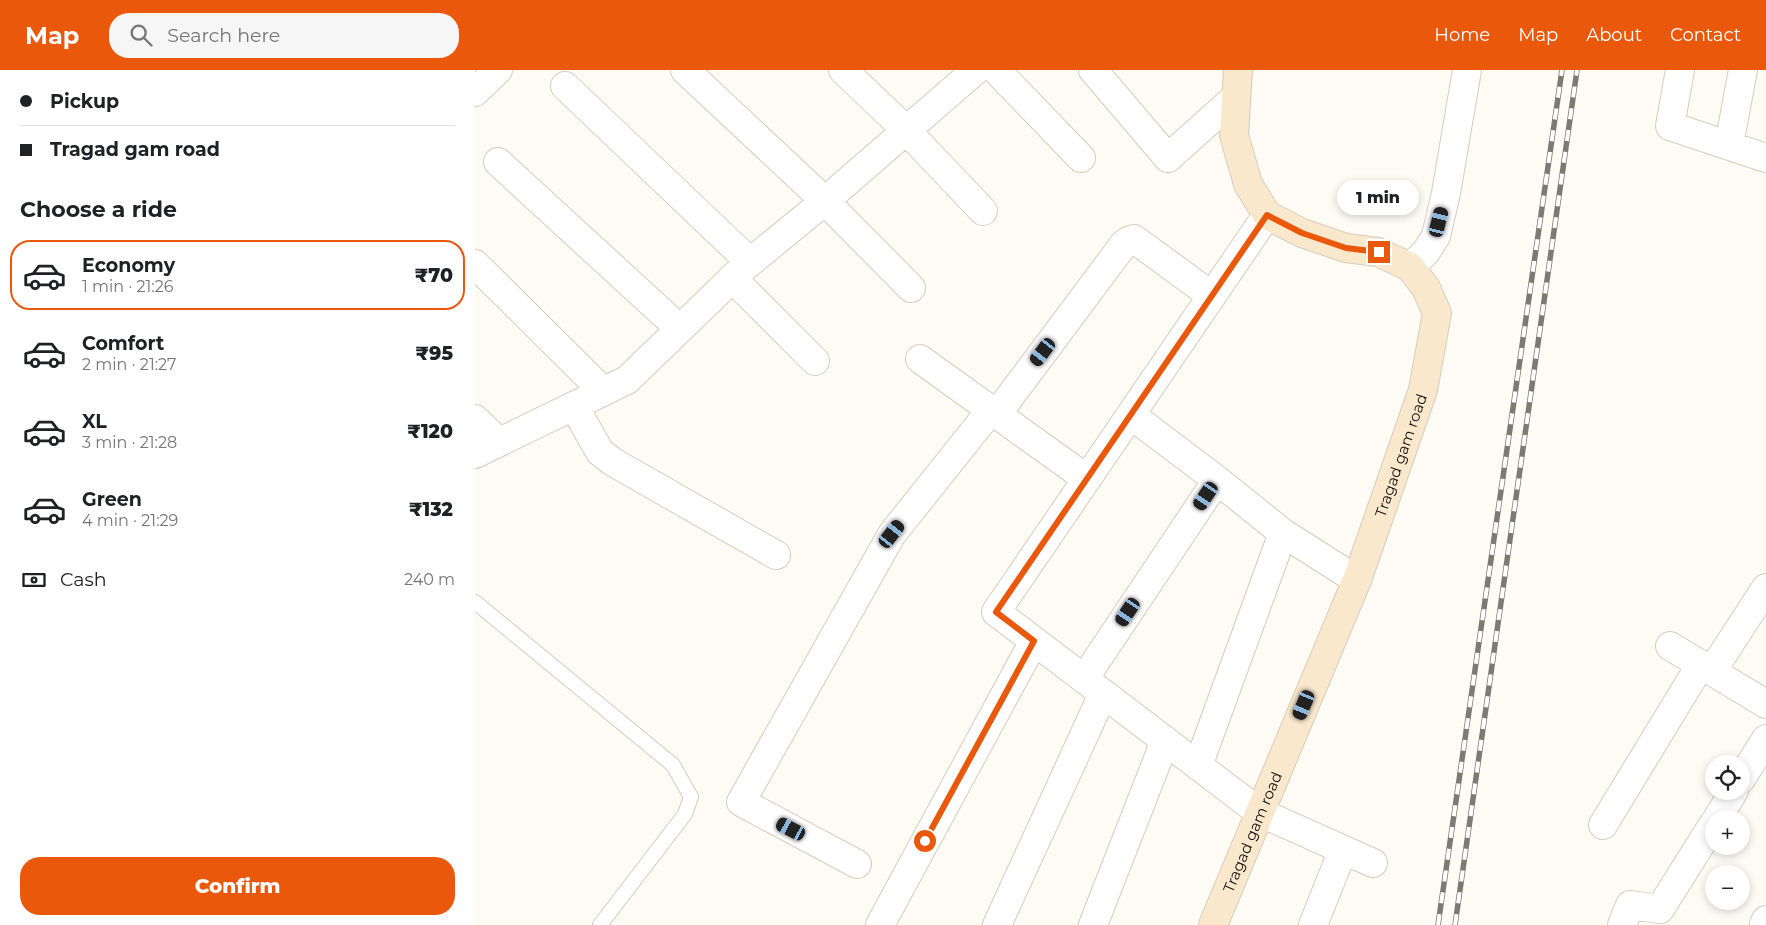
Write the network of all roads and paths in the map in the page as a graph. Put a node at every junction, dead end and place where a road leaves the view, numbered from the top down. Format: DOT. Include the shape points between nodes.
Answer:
graph roads {
  1 [pos="498,70"];
  2 [pos="685,70"];
  3 [pos="843,70"];
  4 [pos="976,70"];
  5 [pos="996,70"];
  6 [pos="1093,70"];
  7 [pos="1238,70"];
  8 [pos="1467,70"];
  9 [pos="1681,70"];
  10 [pos="1743,70"];
  11 [pos="565,86"];
  12 [pos="475,92"];
  13 [pos="1236,97"];
  14 [pos="906,130"];
  15 [pos="1729,145"];
  16 [pos="1081,158"];
  17 [pos="1766,158"];
  18 [pos="498,162"];
  19 [pos="825,201"];
  20 [pos="983,211"];
  21 [pos="1267,215"];
  22 [pos="475,264"];
  23 [pos="1410,267"];
  24 [pos="741,270"];
  25 [pos="911,288"];
  26 [pos="1212,296"];
  27 [pos="680,328"];
  28 [pos="920,359"];
  29 [pos="815,361"];
  30 [pos="603,391"];
  31 [pos="574,406"];
  32 [pos="994,412"];
  33 [pos="1131,415"];
  34 [pos="475,419"];
  35 [pos="499,442"];
  36 [pos="475,454"];
  37 [pos="1087,479"];
  38 [pos="1217,480"];
  39 [pos="1283,533"];
  40 [pos="776,555"];
  41 [pos="1357,580"];
  42 [pos="1766,588"];
  43 [pos="475,602"];
  44 [pos="1034,641"];
  45 [pos="1670,646"];
  46 [pos="1707,668"];
  47 [pos="1093,686"];
  48 [pos="1766,704"];
  49 [pos="1766,739"];
  50 [pos="1165,741"];
  51 [pos="1750,765"];
  52 [pos="1198,766"];
  53 [pos="1259,812"];
  54 [pos="1603,825"];
  55 [pos="1705,837"];
  56 [pos="1343,850"];
  57 [pos="1373,863"];
  58 [pos="857,864"];
  59 [pos="600,925"];
  60 [pos="880,925"];
  61 [pos="997,925"];
  62 [pos="1093,925"];
  63 [pos="1213,925"];
  64 [pos="1313,925"];
  65 [pos="1622,925"];
  1 -- 12 [label="street"];
  2 -- 19 [label="street"];
  3 -- 14 [label="street"];
  4 -- 14 [label="street"];
  5 -- 16 [label="street"];
  6 -- 13 [label="street" via="1169,158"];
  7 -- 13 [label="street"];
  8 -- 23 [label="street" via="1447,193 1436,236 1426,252"];
  9 -- 15 [label="street" via="1670,126"];
  10 -- 15 [label="street"];
  11 -- 24 [label="street"];
  13 -- 21 [label="street" via="1234,135 1248,184"];
  14 -- 19 [label="street"];
  14 -- 20 [label="street"];
  15 -- 17 [label="street"];
  18 -- 27 [label="street"];
  19 -- 24 [label="street"];
  19 -- 25 [label="street"];
  21 -- 23 [label="street, Tragad gam road" via="1302,233 1346,248 1379,252"];
  21 -- 26 [label="street"];
  22 -- 30 [label="street"];
  23 -- 41 [label="street, Tragad gam road" via="1426,288 1437,313 1423,390"];
  24 -- 27 [label="street"];
  24 -- 29 [label="street"];
  26 -- 32 [label="street" via="1135,239 1128,240"];
  26 -- 33 [label="street"];
  27 -- 30 [label="street" via="627,380"];
  28 -- 32 [label="street"];
  30 -- 31 [label="street"];
  31 -- 35 [label="street"];
  31 -- 40 [label="street" via="600,452 613,462"];
  32 -- 37 [label="street"];
  32 -- 58 [label="street" via="892,534 741,802"];
  33 -- 37 [label="street"];
  33 -- 38 [label="street"];
  34 -- 35 [label="street"];
  35 -- 36 [label="street"];
  37 -- 44 [label="street" via="996,612"];
  38 -- 39 [label="street"];
  38 -- 47 [label="street"];
  39 -- 41 [label="street"];
  39 -- 52 [label="street"];
  41 -- 53 [label="street, Tragad gam road"];
  42 -- 46 [label="street"];
  43 -- 59 [label="lane" via="673,765 691,798 685,814"];
  44 -- 47 [label="street"];
  44 -- 60 [label="street"];
  45 -- 46 [label="street"];
  46 -- 48 [label="street"];
  46 -- 54 [label="street"];
  47 -- 50 [label="street"];
  47 -- 61 [label="street"];
  49 -- 51 [label="street"];
  50 -- 52 [label="street"];
  50 -- 62 [label="street"];
  52 -- 53 [label="street"];
  53 -- 56 [label="street"];
  53 -- 63 [label="street, Tragad gam road"];
  55 -- 65 [label="street" via="1660,909 1630,905"];
  56 -- 57 [label="street"];
  56 -- 64 [label="street"];
}
